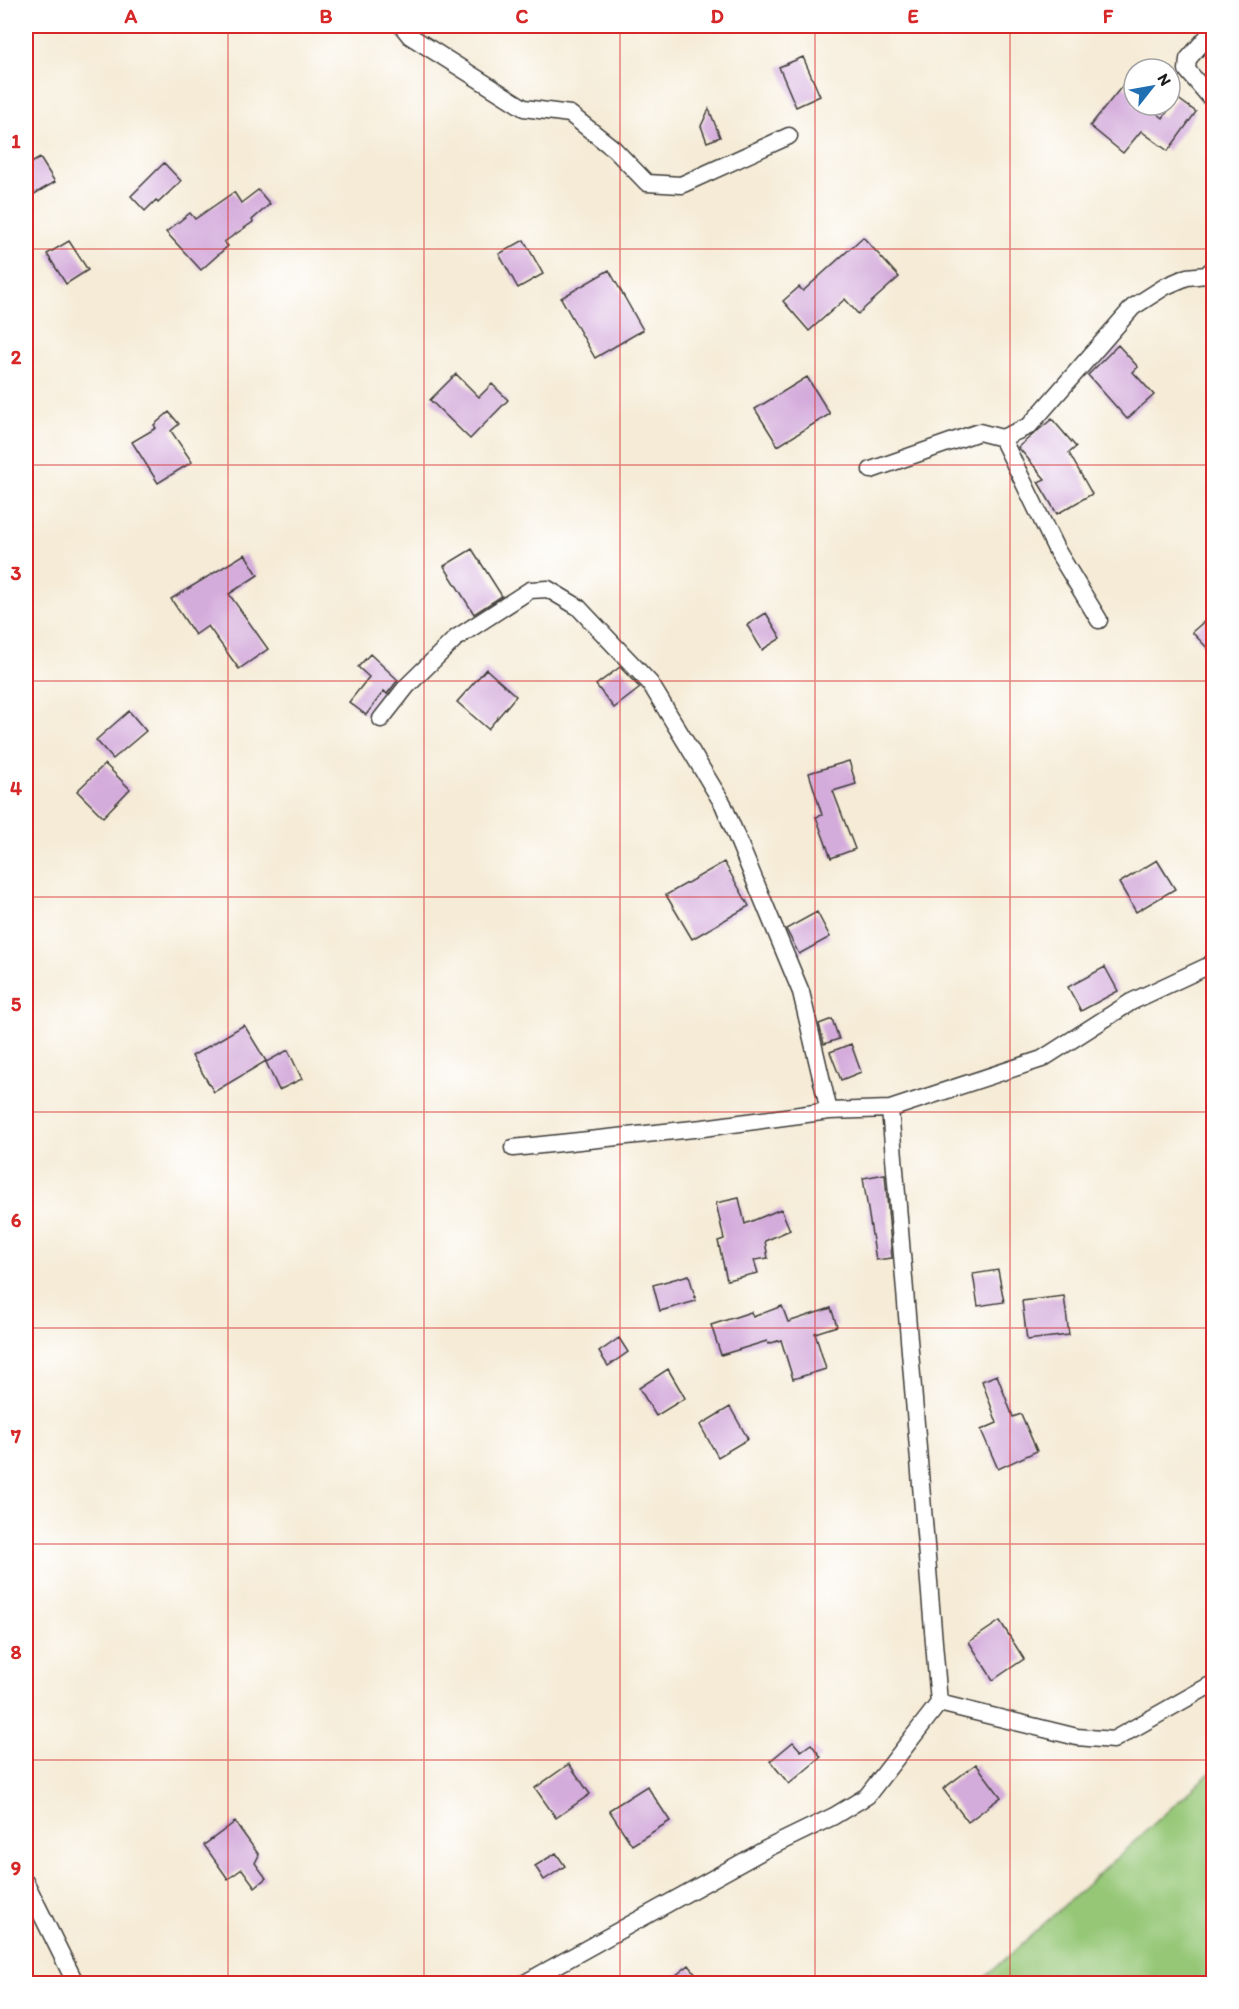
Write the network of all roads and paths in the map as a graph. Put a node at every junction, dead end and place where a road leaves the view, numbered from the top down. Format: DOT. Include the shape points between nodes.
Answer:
graph roads {
  1 [pos="402,26"];
  2 [pos="1214,29"];
  3 [pos="1214,102"];
  4 [pos="789,136"];
  5 [pos="1211,274"];
  6 [pos="1002,438"];
  7 [pos="871,470"];
  8 [pos="1099,620"];
  9 [pos="381,719"];
  10 [pos="1214,960"];
  11 [pos="890,1109"];
  12 [pos="829,1111"];
  13 [pos="513,1148"];
  14 [pos="1214,1683"];
  15 [pos="939,1704"];
  16 [pos="26,1883"];
  17 [pos="76,1983"];
  18 [pos="523,1983"];
  1 -- 4 [label="street" via="410,36 524,108 570,114 614,149 646,183 681,185"];
  2 -- 3 [label="street" via="1188,59 1188,70"];
  5 -- 6 [label="street" via="1187,277 1132,307 1029,426"];
  6 -- 7 [label="street" via="979,432"];
  6 -- 8 [label="street" via="1056,549"];
  9 -- 12 [label="street" via="407,686 456,638 530,590 548,589 578,607 650,682 723,804 801,992"];
  10 -- 11 [label="street" via="1131,1002 1042,1059"];
  11 -- 12 [label="street"];
  11 -- 15 [label="street"];
  12 -- 13 [label="street"];
  14 -- 15 [label="street" via="1113,1740 1077,1737"];
  15 -- 18 [label="street" via="867,1796"];
  16 -- 17 [label="street"];
}
